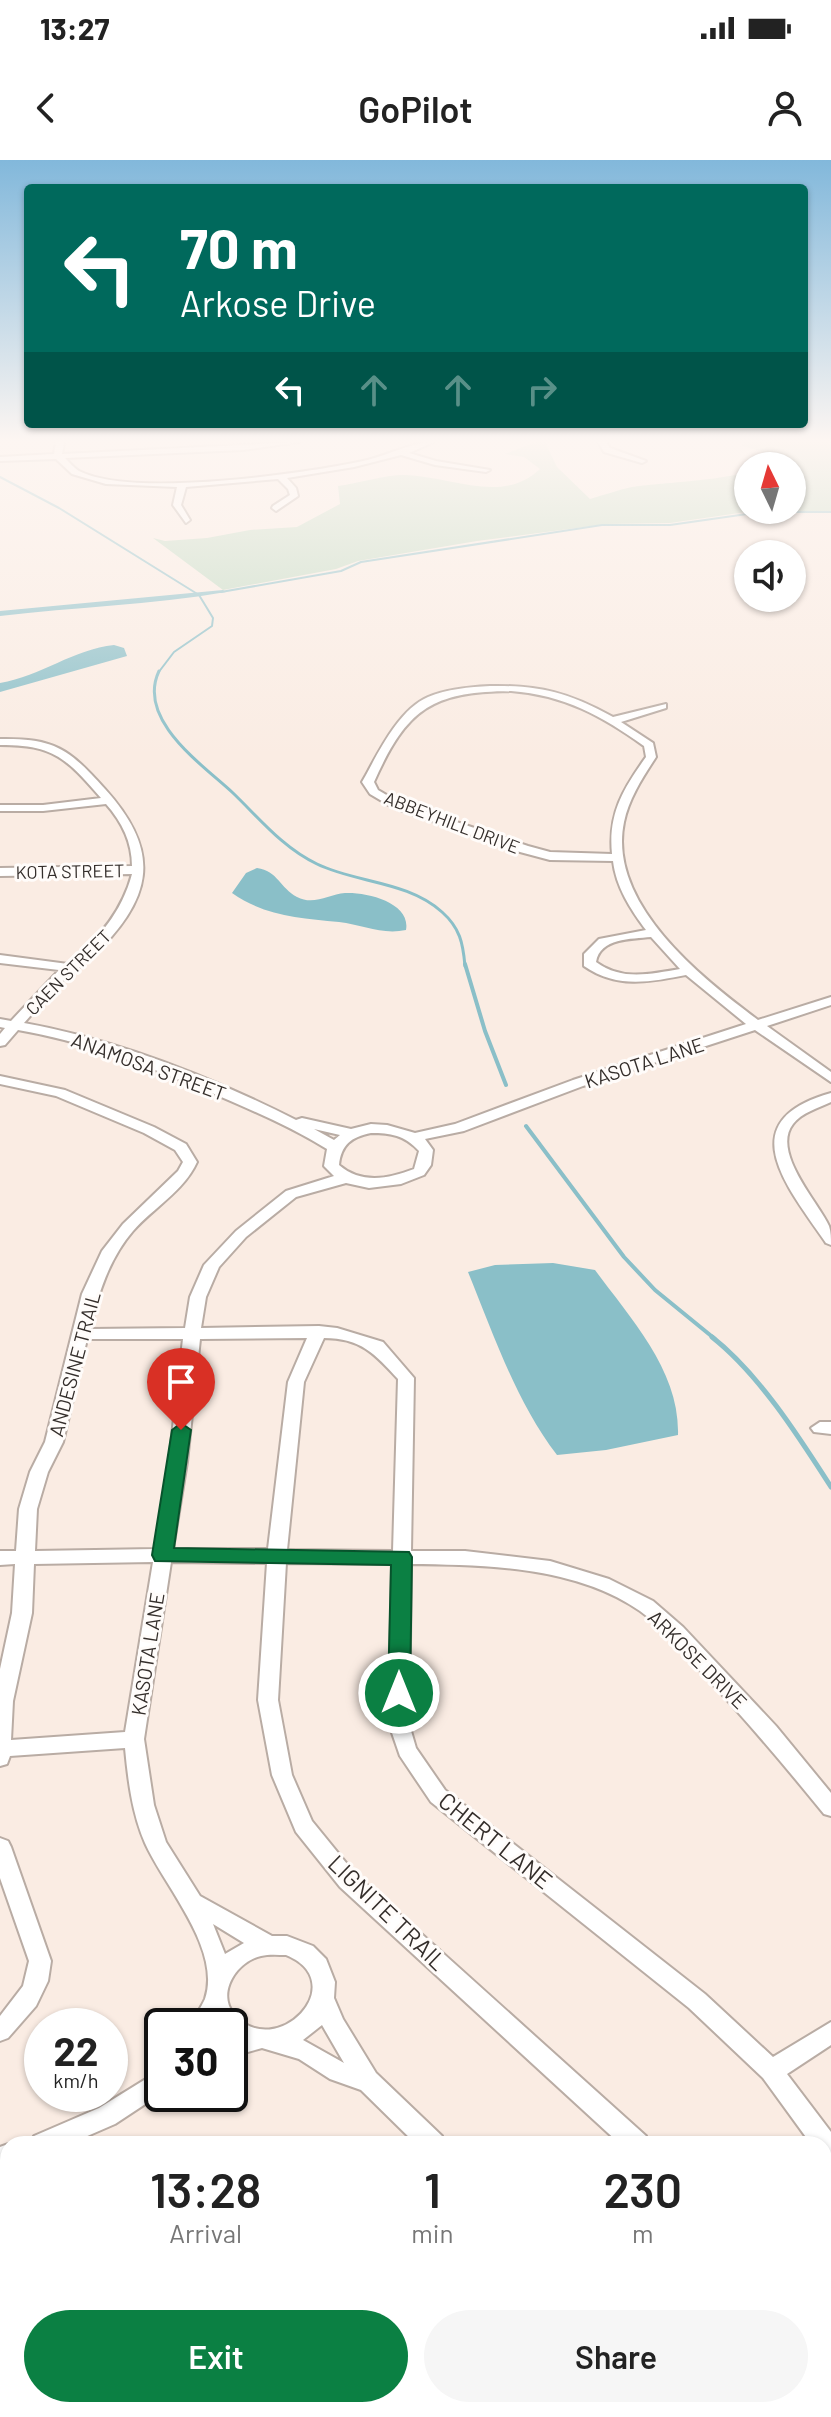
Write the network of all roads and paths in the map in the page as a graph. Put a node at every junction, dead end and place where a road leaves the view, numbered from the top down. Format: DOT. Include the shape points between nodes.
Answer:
graph roads {
  1 [pos="662,706"];
  2 [pos="612,721"];
  3 [pos="0,742"];
  4 [pos="111,800"];
  5 [pos="0,808"];
  6 [pos="617,858"];
  7 [pos="140,869"];
  8 [pos="0,872"];
  9 [pos="653,933"];
  10 [pos="0,959"];
  11 [pos="70,968"];
  12 [pos="689,971"];
  13 [pos="831,1001"];
  14 [pos="8,1024"];
  15 [pos="759,1025"];
  16 [pos="0,1042"];
  17 [pos="831,1078"];
  18 [pos="0,1080"];
  19 [pos="831,1097"];
  20 [pos="294,1121"];
  21 [pos="459,1128"];
  22 [pos="351,1133"];
  23 [pos="415,1137"];
  24 [pos="334,1147"];
  25 [pos="426,1150"];
  26 [pos="331,1166"];
  27 [pos="345,1178"];
  28 [pos="291,1194"];
  29 [pos="831,1240"];
  30 [pos="319,1331"];
  31 [pos="80,1334"];
  32 [pos="192,1335"];
  33 [pos="162,1555"];
  34 [pos="277,1555"];
  35 [pos="25,1556"];
  36 [pos="402,1557"];
  37 [pos="0,1558"];
  38 [pos="134,1739"];
  39 [pos="0,1749"];
  40 [pos="0,1758"];
  41 [pos="831,1808"];
  42 [pos="0,1847"];
  43 [pos="192,1902"];
  44 [pos="268,1945"];
  45 [pos="218,1988"];
  46 [pos="324,2001"];
  47 [pos="209,2008"];
  48 [pos="0,2031"];
  49 [pos="831,2032"];
  50 [pos="266,2039"];
  51 [pos="248,2043"];
  52 [pos="771,2071"];
  53 [pos="368,2081"];
  54 [pos="144,2092"];
  55 [pos="61,2136"];
  56 [pos="423,2136"];
  57 [pos="628,2136"];
  58 [pos="820,2136"];
  1 -- 2 [label="street"];
  2 -- 6 [label="street, ABBEYHILL DRIVE" via="649,745 651,757 622,810"];
  2 -- 6 [label="street, ABBEYHILL DRIVE" via="546,691 500,689 438,697 420,706 368,782 396,805 524,849 550,856"];
  3 -- 4 [label="street" via="54,746"];
  4 -- 5 [label="street"];
  4 -- 7 [label="street" via="136,839"];
  6 -- 9 [label="street, ABBEYHILL DRIVE" via="632,899"];
  7 -- 8 [label="street, KOTA STREET"];
  7 -- 11 [label="street, CAEN STREET" via="127,906 112,928"];
  9 -- 12 [label="street, ABBEYHILL DRIVE"];
  9 -- 12 [label="street" via="594,946 589,963 613,978 632,980"];
  10 -- 11 [label="street"];
  11 -- 14 [label="street, CAEN STREET"];
  12 -- 15 [label="street, ABBEYHILL DRIVE"];
  13 -- 15 [label="street, KASOTA LANE"];
  14 -- 16 [label="street, CAEN STREET"];
  14 -- 20 [label="street, ANAMOSA STREET" via="134,1057"];
  15 -- 17 [label="street, ABBEYHILL DRIVE"];
  15 -- 21 [label="street, KASOTA LANE"];
  18 -- 31 [label="street, ANDESINE TRAIL" via="60,1093 149,1130 181,1147 190,1162 110,1251 90,1294"];
  19 -- 29 [label="street" via="798,1112 778,1140 782,1157"];
  20 -- 22 [label="street, ANAMOSA STREET"];
  20 -- 24 [label="street, ANAMOSA STREET"];
  21 -- 23 [label="street, KASOTA LANE"];
  21 -- 25 [label="street, KASOTA LANE"];
  22 -- 23 [label="street, KASOTA LANE" via="378,1129"];
  22 -- 24 [label="street"];
  23 -- 25 [label="street"];
  24 -- 26 [label="street"];
  25 -- 27 [label="street, KASOTA LANE" via="424,1165 409,1177 369,1183"];
  26 -- 27 [label="street"];
  26 -- 28 [label="street, KASOTA LANE"];
  27 -- 28 [label="street, KASOTA LANE"];
  28 -- 32 [label="street, KASOTA LANE" via="212,1265 198,1297"];
  30 -- 32 [label="street, CHERT LANE"];
  30 -- 34 [label="street, LIGNITE TRAIL" via="296,1382"];
  30 -- 36 [label="street, CHERT LANE" via="369,1341 406,1378"];
  31 -- 32 [label="street, CHERT LANE"];
  31 -- 35 [label="street, ANDESINE TRAIL" via="54,1442 28,1509"];
  32 -- 33 [label="street, KASOTA LANE"];
  33 -- 34 [label="street, ARKOSE DRIVE"];
  33 -- 35 [label="street, ARKOSE DRIVE"];
  33 -- 38 [label="street, KASOTA LANE"];
  34 -- 36 [label="street, ARKOSE DRIVE"];
  34 -- 57 [label="street, LIGNITE TRAIL" via="268,1700 282,1775 303,1826 348,1881"];
  35 -- 37 [label="street, ARKOSE DRIVE"];
  35 -- 39 [label="street, ANDESINE TRAIL" via="22,1613 3,1701"];
  36 -- 41 [label="street, ARKOSE DRIVE" via="550,1568 602,1584 646,1606 769,1732"];
  36 -- 52 [label="street, CHERT LANE" via="399,1724 420,1772 438,1796 697,2001"];
  38 -- 39 [label="street"];
  38 -- 43 [label="street, KASOTA LANE" via="148,1822"];
  39 -- 40 [label="street, ANDESINE TRAIL"];
  42 -- 48 [label="street" via="40,1961 40,1979"];
  43 -- 44 [label="street, KASOTA LANE"];
  43 -- 45 [label="street, KASOTA LANE" via="214,1954"];
  44 -- 45 [label="street" via="239,1956"];
  44 -- 46 [label="street, KASOTA LANE" via="308,1956 323,1976"];
  45 -- 47 [label="street"];
  45 -- 50 [label="street, KASOTA LANE" via="221,2013 230,2026"];
  46 -- 50 [label="street" via="300,2031"];
  46 -- 53 [label="street, KASOTA LANE"];
  49 -- 52 [label="street"];
  50 -- 51 [label="street"];
  50 -- 53 [label="street, KASOTA LANE"];
  52 -- 58 [label="street, CHERT LANE"];
  53 -- 56 [label="street, KASOTA LANE"];
  54 -- 55 [label="street"];
}
